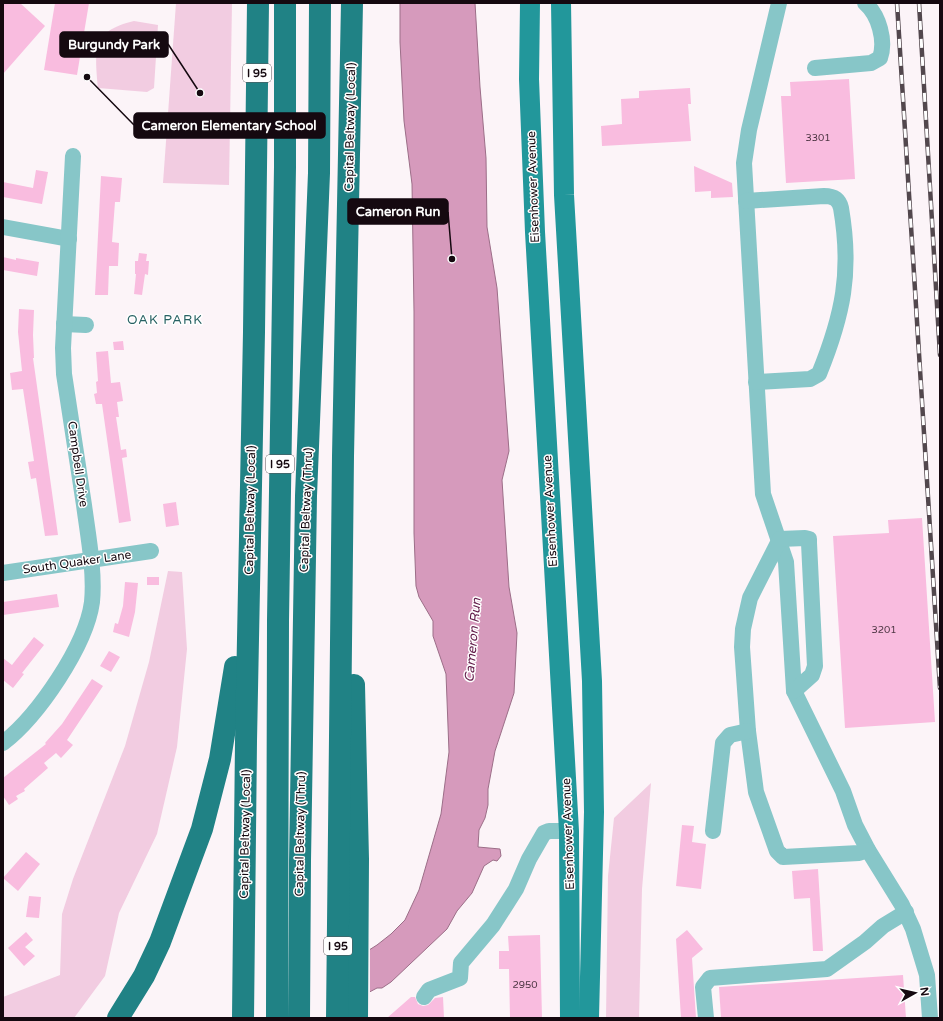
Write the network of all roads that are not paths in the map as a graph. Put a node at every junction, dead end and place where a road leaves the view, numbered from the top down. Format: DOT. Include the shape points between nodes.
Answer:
graph roads {
  1 [pos="258,3"];
  2 [pos="286,3"];
  3 [pos="320,3"];
  4 [pos="352,3"];
  5 [pos="530,3"];
  6 [pos="561,3"];
  7 [pos="865,3"];
  8 [pos="778,6"];
  9 [pos="815,68"];
  10 [pos="74,156"];
  11 [pos="746,201"];
  12 [pos="3,227"];
  13 [pos="69,239"];
  14 [pos="64,324"];
  15 [pos="86,325"];
  16 [pos="756,382"];
  17 [pos="343,456"];
  18 [pos="780,539"];
  19 [pos="151,551"];
  20 [pos="90,560"];
  21 [pos="249,560"];
  22 [pos="3,573"];
  23 [pos="794,691"];
  24 [pos="748,731"];
  25 [pos="3,743"];
  26 [pos="570,831"];
  27 [pos="713,831"];
  28 [pos="868,850"];
  29 [pos="176,899"];
  30 [pos="906,912"];
  31 [pos="590,951"];
  32 [pos="424,997"];
  33 [pos="103,1018"];
  34 [pos="118,1018"];
  35 [pos="244,1018"];
  36 [pos="277,1018"];
  37 [pos="299,1018"];
  38 [pos="337,1018"];
  39 [pos="357,1018"];
  40 [pos="570,1018"];
  41 [pos="589,1018"];
  42 [pos="706,1018"];
  43 [pos="930,1018"];
  1 -- 21 [label="highway, Capital Beltway (Local) / I 95"];
  2 -- 36 [label="highway, Capital Beltway (Thru) / I 95" via="278,621"];
  3 -- 37 [label="highway, Capital Beltway (Thru) / I 95" via="319,173 306,504"];
  4 -- 17 [label="highway, Capital Beltway (Local) / I 95"];
  5 -- 26 [label="main road, Eisenhower Avenue" via="535,232"];
  6 -- 31 [label="main road, Eisenhower Avenue" via="564,202 592,682 594,812"];
  7 -- 9 [label="street" via="874,12 879,25 880,58 871,63"];
  8 -- 11 [label="street" via="747,137 744,163"];
  10 -- 13 [label="street, Campbell Drive"];
  11 -- 16 [label="street"];
  11 -- 16 [label="street" via="824,196 834,198 840,203 841,208 845,255 845,285 840,314 819,374 810,379"];
  12 -- 13 [label="street"];
  13 -- 14 [label="street, Campbell Drive"];
  14 -- 15 [label="street"];
  14 -- 20 [label="street, Campbell Drive" via="64,374"];
  16 -- 18 [label="street" via="763,494"];
  17 -- 38 [label="highway, Capital Beltway (Local) / I 95"];
  17 -- 39 [label="highway" via="356,713"];
  18 -- 23 [label="street" via="786,562"];
  18 -- 23 [label="street" via="805,538 809,539 810,543 816,666 812,675"];
  18 -- 24 [label="street" via="751,595 743,629 742,652"];
  19 -- 20 [label="street, South Quaker Lane"];
  20 -- 22 [label="street, South Quaker Lane"];
  20 -- 25 [label="street, Campbell Drive" via="92,602 82,636 41,703"];
  21 -- 29 [label="highway" via="220,759 202,829"];
  21 -- 35 [label="highway, Capital Beltway (Local) / I 95"];
  23 -- 28 [label="street" via="843,791"];
  24 -- 27 [label="street" via="730,735 723,743"];
  24 -- 28 [label="street" via="757,797 780,856 859,853"];
  26 -- 31 [label="main road" via="576,835 582,846 584,900"];
  26 -- 32 [label="street" via="544,833 516,889 493,925 461,963 460,978 429,990"];
  26 -- 40 [label="main road, Eisenhower Avenue"];
  28 -- 30 [label="street"];
  29 -- 33 [label="highway" via="146,953"];
  29 -- 34 [label="highway" via="144,976"];
  30 -- 42 [label="street" via="883,926 827,969 710,978 703,987"];
  30 -- 43 [label="street" via="926,968"];
  31 -- 41 [label="main road, Eisenhower Avenue"];
}
